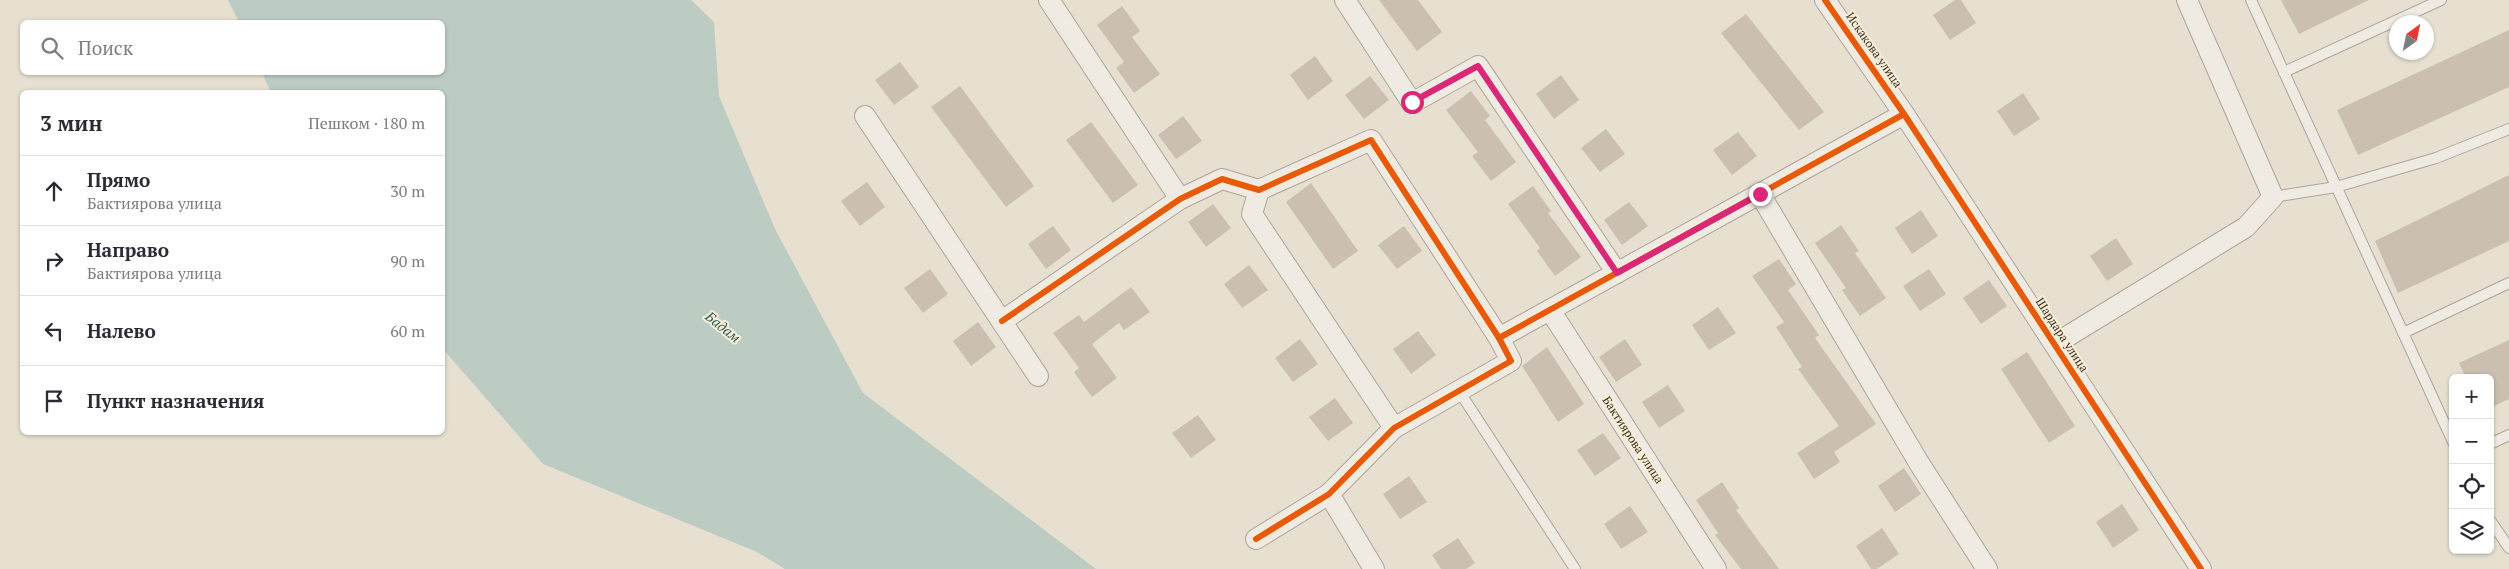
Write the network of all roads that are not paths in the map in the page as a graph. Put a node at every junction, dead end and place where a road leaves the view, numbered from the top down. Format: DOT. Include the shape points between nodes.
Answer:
graph roads {
  1 [pos="1049,0"];
  2 [pos="1345,0"];
  3 [pos="1825,0"];
  4 [pos="2187,0"];
  5 [pos="2251,0"];
  6 [pos="2441,0"];
  7 [pos="2284,72"];
  8 [pos="1904,114"];
  9 [pos="865,116"];
  10 [pos="2509,129"];
  11 [pos="2336,186"];
  12 [pos="1260,190"];
  13 [pos="1760,194"];
  14 [pos="2273,197"];
  15 [pos="1180,199"];
  16 [pos="1617,273"];
  17 [pos="2509,283"];
  18 [pos="1550,310"];
  19 [pos="1002,321"];
  20 [pos="2403,333"];
  21 [pos="1499,338"];
  22 [pos="2055,344"];
  23 [pos="1038,376"];
  24 [pos="1459,390"];
  25 [pos="1394,428"];
  26 [pos="2449,433"];
  27 [pos="2509,435"];
  28 [pos="2494,442"];
  29 [pos="1329,494"];
  30 [pos="2494,526"];
  31 [pos="1256,539"];
  32 [pos="2509,548"];
  33 [pos="1374,569"];
  34 [pos="1575,569"];
  35 [pos="1716,569"];
  36 [pos="1987,569"];
  37 [pos="2201,569"];
  1 -- 15 [label="street"];
  2 -- 16 [label="street" via="1412,102 1478,66"];
  3 -- 8 [label="street, Искакова улица"];
  4 -- 14 [label="street"];
  5 -- 7 [label="lane"];
  6 -- 7 [label="lane"];
  7 -- 11 [label="lane"];
  8 -- 13 [label="street"];
  8 -- 22 [label="street, Шардара улица"];
  9 -- 19 [label="street"];
  10 -- 11 [label="lane" via="2436,158"];
  11 -- 14 [label="lane"];
  11 -- 20 [label="lane"];
  12 -- 15 [label="street" via="1222,179"];
  12 -- 21 [label="street" via="1371,140"];
  12 -- 25 [label="street" via="1252,214"];
  13 -- 16 [label="street"];
  13 -- 36 [label="street" via="1919,463"];
  14 -- 22 [label="street" via="2246,227"];
  15 -- 19 [label="street"];
  16 -- 18 [label="street"];
  17 -- 20 [label="lane"];
  18 -- 21 [label="street"];
  18 -- 35 [label="street, Бактиярова улица"];
  19 -- 23 [label="street"];
  20 -- 26 [label="lane"];
  21 -- 24 [label="street" via="1511,361"];
  22 -- 37 [label="street, Шардара улица"];
  24 -- 25 [label="street"];
  24 -- 34 [label="lane"];
  25 -- 29 [label="street"];
  27 -- 28 [label="lane"];
  29 -- 31 [label="street"];
  29 -- 33 [label="street"];
  30 -- 32 [label="lane"];
}
